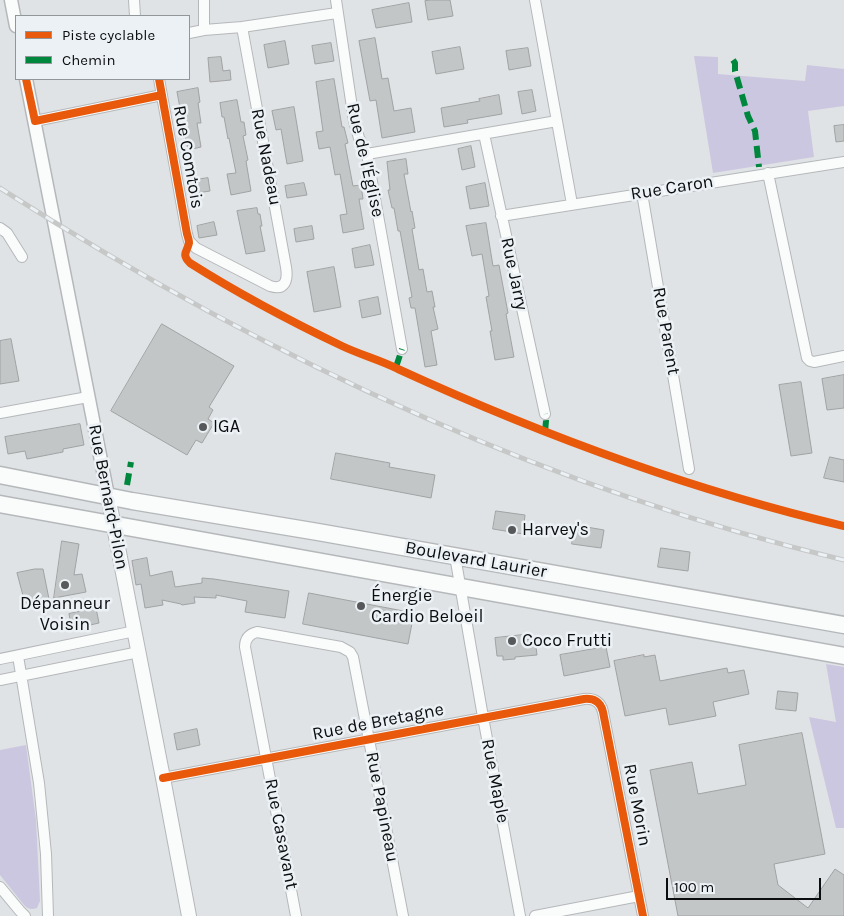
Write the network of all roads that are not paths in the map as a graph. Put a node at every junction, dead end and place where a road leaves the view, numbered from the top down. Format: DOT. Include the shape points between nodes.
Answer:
graph roads {
  1 [pos="11,0"];
  2 [pos="134,0"];
  3 [pos="204,0"];
  4 [pos="336,0"];
  5 [pos="535,0"];
  6 [pos="338,13"];
  7 [pos="135,15"];
  8 [pos="15,21"];
  9 [pos="242,27"];
  10 [pos="204,30"];
  11 [pos="190,33"];
  12 [pos="26,80"];
  13 [pos="159,80"];
  14 [pos="162,95"];
  15 [pos="35,121"];
  16 [pos="558,121"];
  17 [pos="484,134"];
  18 [pos="367,154"];
  19 [pos="844,162"];
  20 [pos="768,173"];
  21 [pos="642,193"];
  22 [pos="572,204"];
  23 [pos="501,216"];
  24 [pos="0,228"];
  25 [pos="22,257"];
  26 [pos="282,285"];
  27 [pos="402,349"];
  28 [pos="844,356"];
  29 [pos="88,397"];
  30 [pos="0,413"];
  31 [pos="545,414"];
  32 [pos="689,469"];
  33 [pos="0,475"];
  34 [pos="108,496"];
  35 [pos="0,504"];
  36 [pos="114,525"];
  37 [pos="455,556"];
  38 [pos="460,588"];
  39 [pos="844,624"];
  40 [pos="135,632"];
  41 [pos="250,635"];
  42 [pos="139,652"];
  43 [pos="18,656"];
  44 [pos="844,656"];
  45 [pos="0,659"];
  46 [pos="22,675"];
  47 [pos="0,680"];
  48 [pos="597,702"];
  49 [pos="483,717"];
  50 [pos="369,740"];
  51 [pos="266,759"];
  52 [pos="163,778"];
  53 [pos="0,887"];
  54 [pos="639,896"];
  55 [pos="25,916"];
  56 [pos="48,916"];
  57 [pos="189,916"];
  58 [pos="296,916"];
  59 [pos="403,916"];
  60 [pos="520,916"];
  61 [pos="535,916"];
  62 [pos="643,916"];
  1 -- 8 [label="street"];
  2 -- 7 [label="street"];
  3 -- 10 [label="street"];
  4 -- 6 [label="street, Rue de l'Église"];
  5 -- 16 [label="street"];
  6 -- 9 [label="street"];
  6 -- 18 [label="street, Rue de l'Église" via="354,121"];
  9 -- 10 [label="street"];
  9 -- 26 [label="street, Rue Nadeau" via="286,267 286,282"];
  10 -- 11 [label="street"];
  12 -- 15 [label="street, Rue Bernard-Pilon"];
  13 -- 14 [label="street, Rue Comtois"];
  14 -- 15 [label="street"];
  14 -- 26 [label="street, Rue Comtois" via="189,241 200,250 270,286 278,288"];
  15 -- 29 [label="street, Rue Bernard-Pilon"];
  16 -- 17 [label="street"];
  16 -- 22 [label="street"];
  17 -- 18 [label="street"];
  17 -- 23 [label="street, Rue Jarry"];
  18 -- 27 [label="street, Rue de l'Église"];
  19 -- 20 [label="street, Rue Caron"];
  20 -- 21 [label="street, Rue Caron"];
  20 -- 28 [label="street" via="806,356 814,362"];
  21 -- 22 [label="street, Rue Caron"];
  21 -- 32 [label="street, Rue Parent"];
  22 -- 23 [label="street, Rue Caron"];
  23 -- 31 [label="street, Rue Jarry"];
  24 -- 25 [label="street" via="7,233"];
  29 -- 30 [label="street"];
  29 -- 34 [label="street, Rue Bernard-Pilon"];
  33 -- 34 [label="main road, Boulevard Laurier"];
  34 -- 36 [label="main road, Rue Bernard-Pilon"];
  34 -- 37 [label="main road, Boulevard Laurier"];
  35 -- 36 [label="main road, Boulevard Laurier"];
  36 -- 38 [label="main road, Boulevard Laurier"];
  36 -- 40 [label="main road, Rue Bernard-Pilon"];
  37 -- 38 [label="street, Rue Maple"];
  37 -- 39 [label="main road, Boulevard Laurier"];
  38 -- 44 [label="main road, Boulevard Laurier"];
  38 -- 49 [label="street, Rue Maple"];
  40 -- 42 [label="main road, Rue Bernard-Pilon"];
  40 -- 43 [label="street"];
  41 -- 50 [label="street, Rue Papineau" via="263,633 350,652"];
  41 -- 51 [label="street, Rue Casavant" via="246,647"];
  42 -- 46 [label="street"];
  42 -- 52 [label="main road, Rue Bernard-Pilon"];
  43 -- 45 [label="street"];
  43 -- 46 [label="street"];
  46 -- 47 [label="street"];
  46 -- 56 [label="street" via="39,783"];
  48 -- 49 [label="street, Rue de Bretagne" via="584,699"];
  48 -- 54 [label="street, Rue Morin" via="603,712"];
  49 -- 50 [label="street, Rue de Bretagne"];
  49 -- 60 [label="street, Rue Maple"];
  50 -- 51 [label="street, Rue de Bretagne"];
  50 -- 59 [label="street, Rue Papineau"];
  51 -- 52 [label="street, Rue de Bretagne"];
  51 -- 58 [label="street, Rue Casavant"];
  52 -- 57 [label="main road, Rue Bernard-Pilon"];
  53 -- 55 [label="street"];
  54 -- 61 [label="street"];
  54 -- 62 [label="street, Rue Morin"];
}
